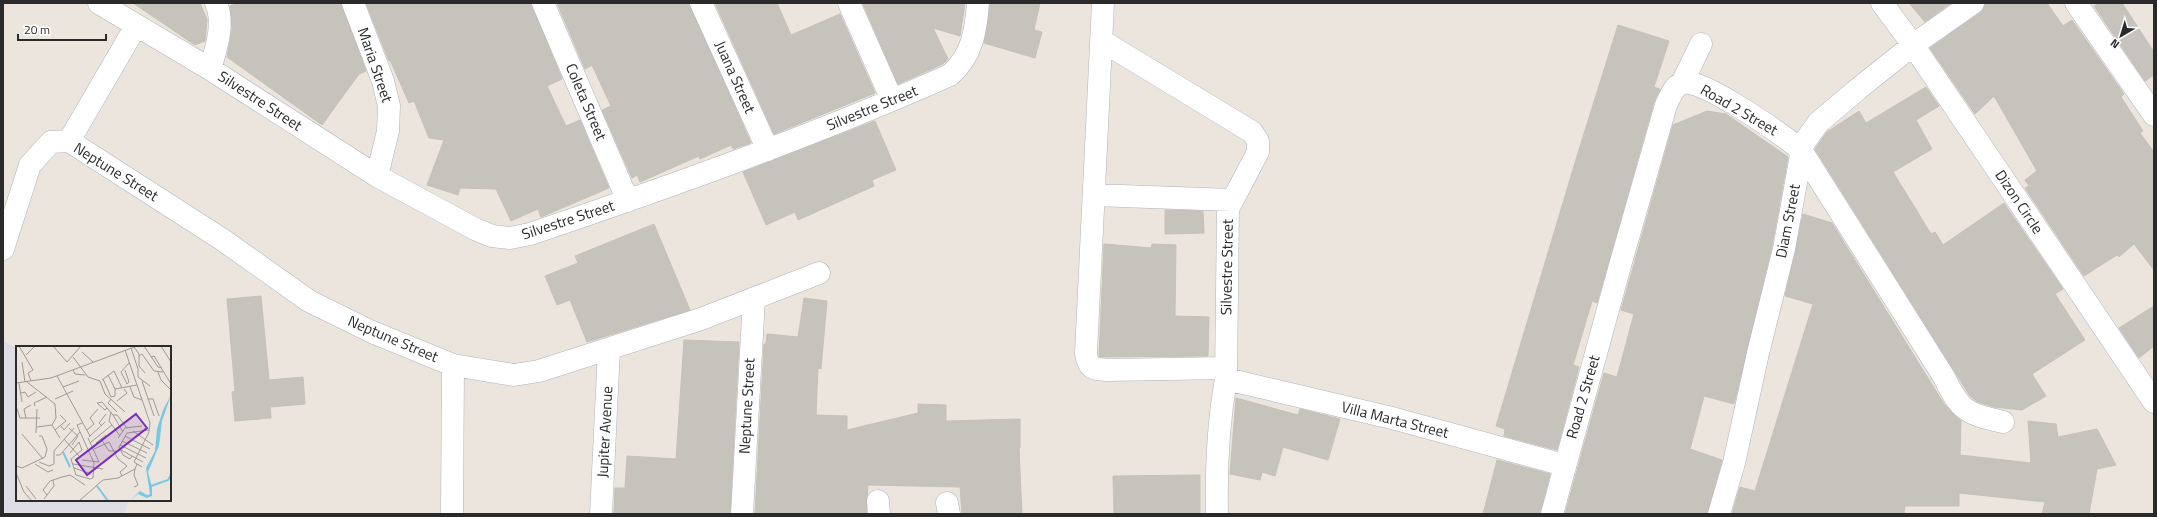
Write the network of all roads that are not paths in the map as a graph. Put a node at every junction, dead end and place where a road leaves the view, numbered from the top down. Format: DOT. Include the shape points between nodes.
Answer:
graph roads {
  1 [pos="99,3"];
  2 [pos="216,3"];
  3 [pos="353,3"];
  4 [pos="543,3"];
  5 [pos="701,3"];
  6 [pos="849,3"];
  7 [pos="978,3"];
  8 [pos="1103,3"];
  9 [pos="1882,3"];
  10 [pos="1973,3"];
  11 [pos="2076,3"];
  12 [pos="136,26"];
  13 [pos="1102,41"];
  14 [pos="1701,44"];
  15 [pos="1913,45"];
  16 [pos="210,69"];
  17 [pos="1682,83"];
  18 [pos="892,100"];
  19 [pos="2154,114"];
  20 [pos="69,141"];
  21 [pos="768,150"];
  22 [pos="1801,150"];
  23 [pos="377,176"];
  24 [pos="1094,195"];
  25 [pos="1232,200"];
  26 [pos="628,201"];
  27 [pos="3,249"];
  28 [pos="819,273"];
  29 [pos="754,298"];
  30 [pos="610,349"];
  31 [pos="453,365"];
  32 [pos="1226,374"];
  33 [pos="2154,402"];
  34 [pos="2002,422"];
  35 [pos="1564,465"];
  36 [pos="452,514"];
  37 [pos="601,514"];
  38 [pos="742,514"];
  39 [pos="1217,514"];
  40 [pos="1552,514"];
  41 [pos="1719,514"];
  1 -- 12 [label="street, Silvestre Street"];
  2 -- 16 [label="street" via="220,28"];
  3 -- 23 [label="street, Maria Street" via="390,106 388,131"];
  4 -- 26 [label="street, Coleta Street"];
  5 -- 21 [label="street, Juana Street"];
  6 -- 18 [label="street"];
  7 -- 18 [label="street, Silvestre Street" via="976,31 961,65 950,75"];
  8 -- 13 [label="street"];
  9 -- 15 [label="street, Dizon Circle"];
  10 -- 15 [label="street, Diam Street"];
  11 -- 19 [label="street"];
  12 -- 16 [label="street, Silvestre Street"];
  12 -- 20 [label="street"];
  13 -- 24 [label="street"];
  13 -- 25 [label="street, Silvestre Street" via="1252,132 1258,142 1258,152"];
  14 -- 17 [label="street"];
  15 -- 22 [label="street, Diam Street" via="1818,123"];
  15 -- 33 [label="street, Dizon Circle"];
  16 -- 23 [label="street, Silvestre Street"];
  17 -- 22 [label="street, Road 2 Street" via="1692,83 1740,108"];
  17 -- 35 [label="street, Road 2 Street" via="1674,90 1666,105"];
  18 -- 21 [label="street, Silvestre Street"];
  20 -- 27 [label="street" via="51,142 30,165"];
  20 -- 31 [label="street, Neptune Street" via="223,240 309,301 372,332"];
  21 -- 26 [label="street, Silvestre Street"];
  22 -- 34 [label="street, Road 2 Street" via="1944,377 1954,399 1965,411"];
  22 -- 41 [label="street, Diam Street" via="1784,249 1734,463"];
  23 -- 26 [label="street, Silvestre Street" via="475,229 492,236 510,238 530,234"];
  24 -- 25 [label="street"];
  24 -- 32 [label="street, Villa Marta Street" via="1087,363 1094,369"];
  25 -- 32 [label="street, Silvestre Street" via="1227,220"];
  28 -- 29 [label="street, Neptune Street"];
  29 -- 30 [label="street, Neptune Street" via="701,319"];
  29 -- 38 [label="street, Neptune Street"];
  30 -- 31 [label="street, Neptune Street" via="539,371 514,375"];
  30 -- 37 [label="street, Jupiter Avenue"];
  31 -- 36 [label="street"];
  32 -- 35 [label="street, Villa Marta Street"];
  32 -- 39 [label="street, Silvestre Street" via="1221,403 1216,476"];
  35 -- 40 [label="street, Road 2 Street"];
}
